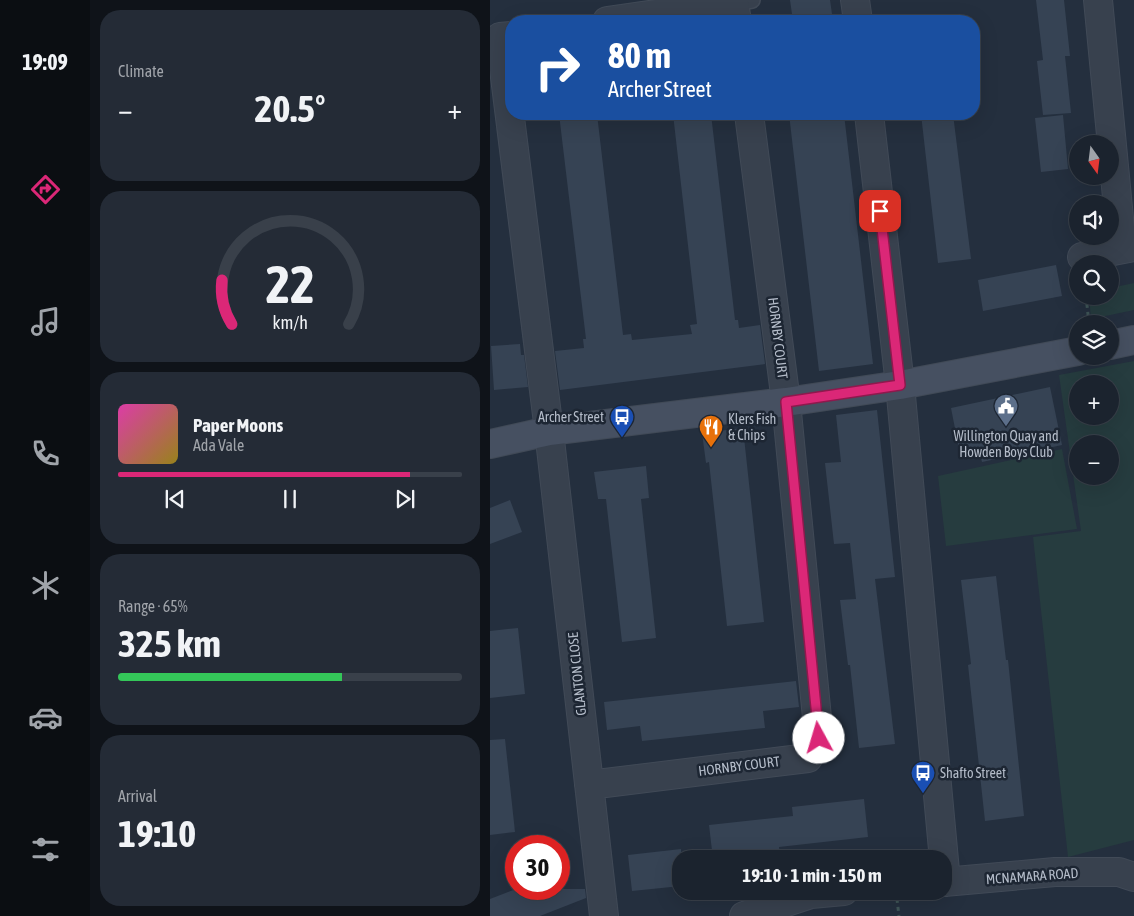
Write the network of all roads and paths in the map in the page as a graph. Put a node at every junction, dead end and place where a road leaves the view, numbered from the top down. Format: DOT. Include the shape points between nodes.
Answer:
graph roads {
  1 [pos="855,0"];
  2 [pos="1098,0"];
  3 [pos="741,8"];
  4 [pos="669,15"];
  5 [pos="857,15"];
  6 [pos="505,37"];
  7 [pos="499,81"];
  8 [pos="750,120"];
  9 [pos="870,120"];
  10 [pos="1128,248"];
  11 [pos="1092,255"];
  12 [pos="1134,340"];
  13 [pos="1119,343"];
  14 [pos="1069,353"];
  15 [pos="900,385"];
  16 [pos="786,402"];
  17 [pos="549,431"];
  18 [pos="490,444"];
  19 [pos="589,785"];
  20 [pos="942,850"];
  21 [pos="1127,875"];
  22 [pos="952,881"];
  23 [pos="793,900"];
  24 [pos="897,900"];
  25 [pos="604,916"];
  26 [pos="744,916"];
  27 [pos="899,916"];
  1 -- 5 [label="street"];
  2 -- 10 [label="street"];
  3 -- 4 [label="street"];
  6 -- 7 [label="street" via="500,37"];
  7 -- 17 [label="street"];
  8 -- 16 [label="street, HORNBY COURT"];
  9 -- 15 [label="street"];
  10 -- 11 [label="street"];
  12 -- 13 [label="main road"];
  14 -- 15 [label="main road"];
  15 -- 16 [label="main road"];
  15 -- 20 [label="street"];
  16 -- 17 [label="main road"];
  16 -- 19 [label="street, HORNBY COURT" via="819,738 808,758"];
  17 -- 18 [label="main road"];
  17 -- 19 [label="street, GLANTON CLOSE"];
  19 -- 25 [label="street, GLANTON CLOSE"];
  21 -- 22 [label="street, MCNAMARA ROAD" via="1055,872"];
  23 -- 26 [label="street"];
  24 -- 27 [label="path"];
}
